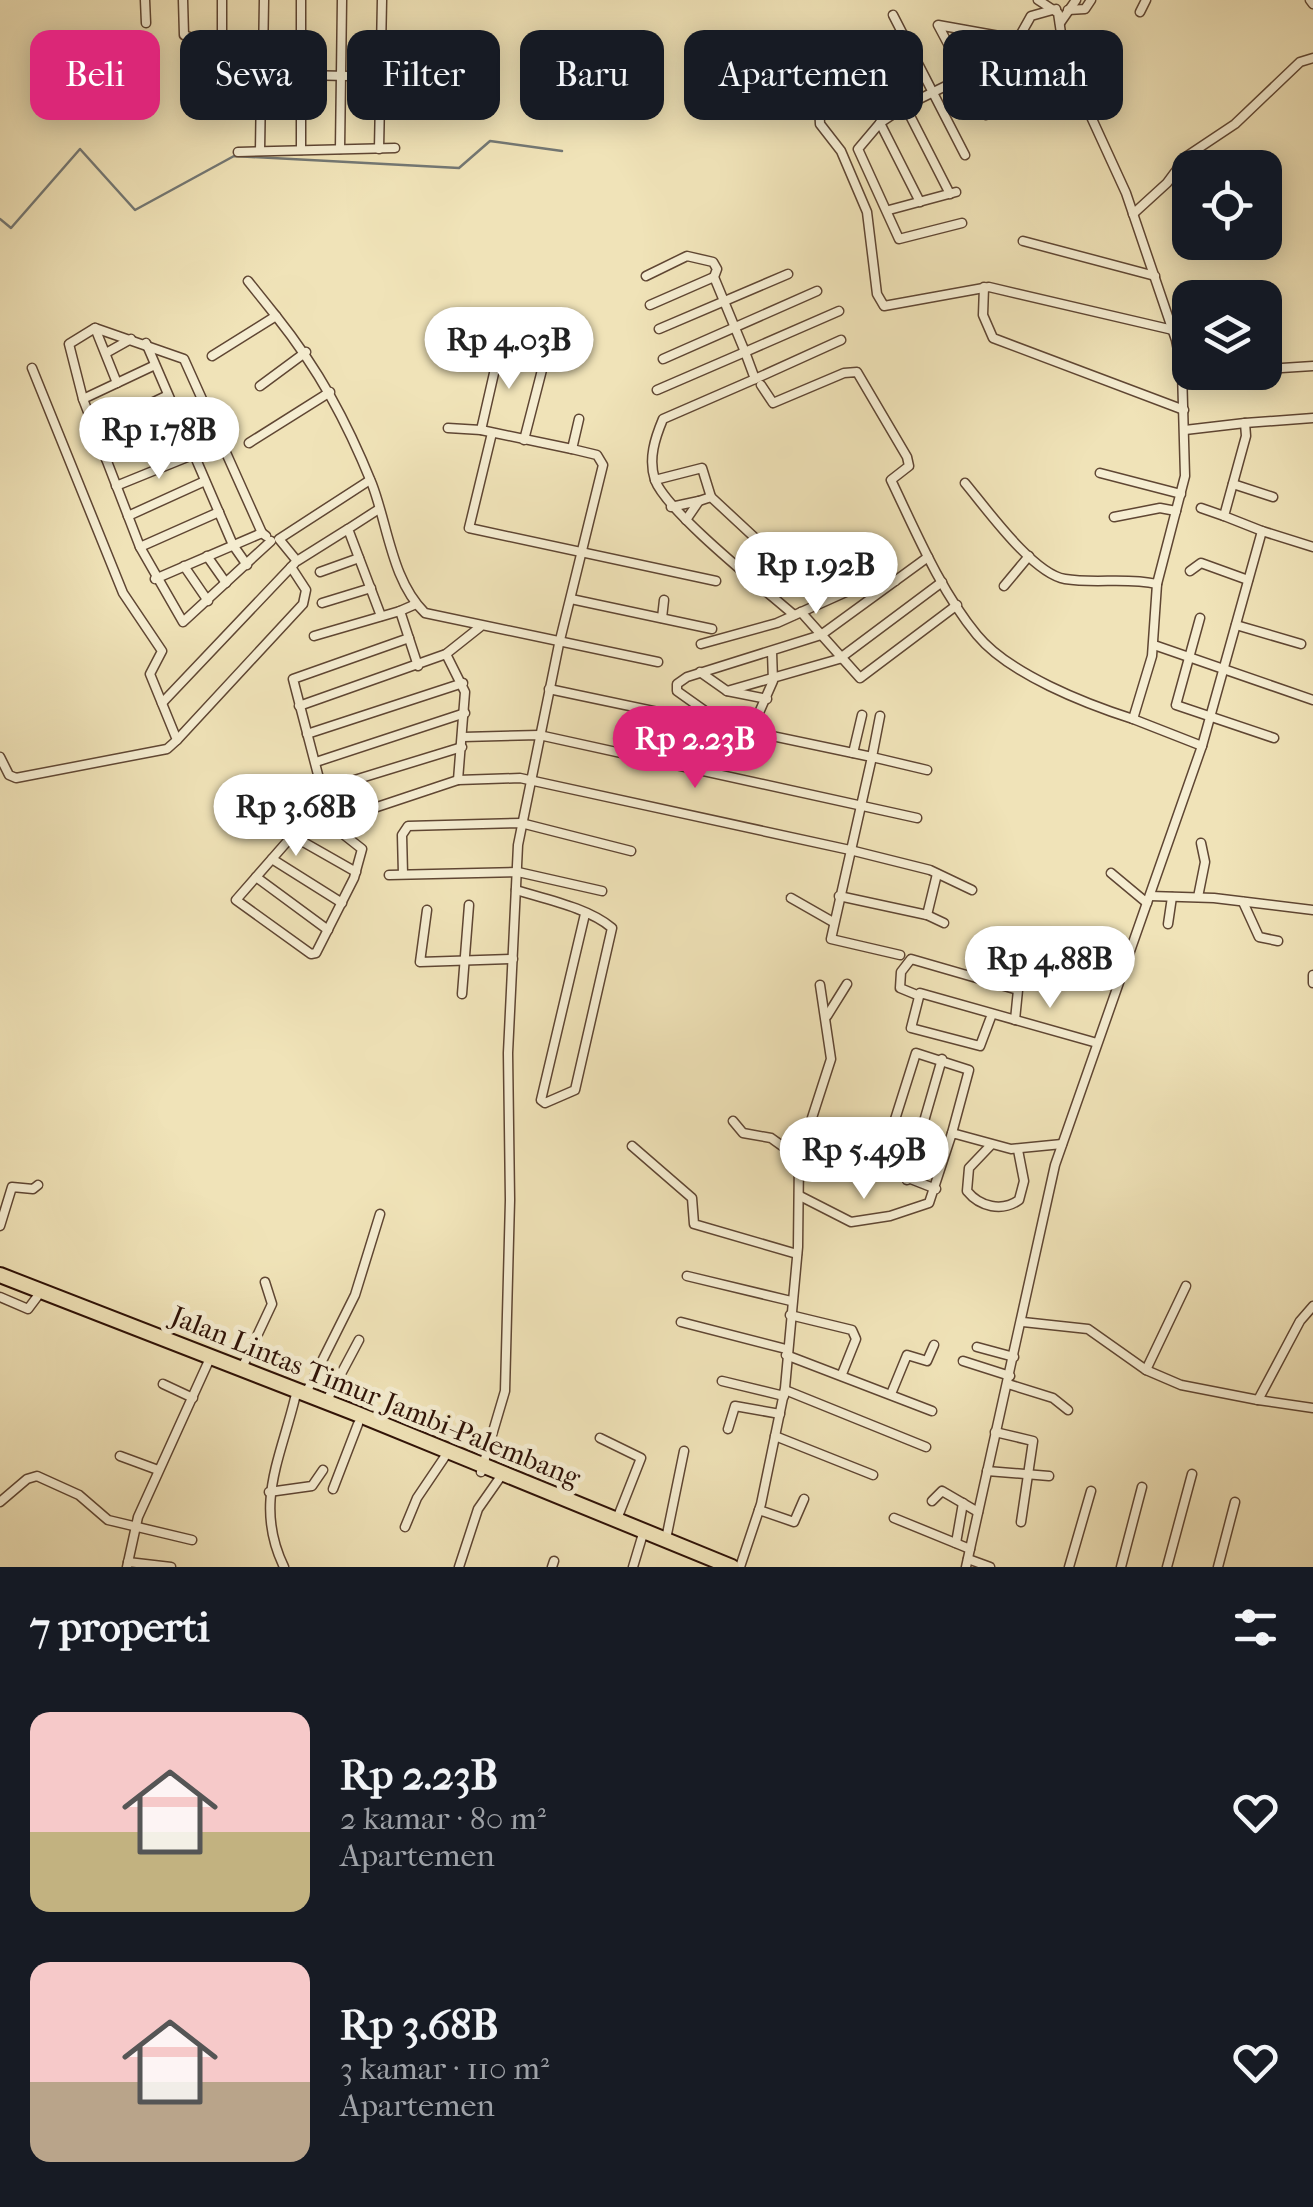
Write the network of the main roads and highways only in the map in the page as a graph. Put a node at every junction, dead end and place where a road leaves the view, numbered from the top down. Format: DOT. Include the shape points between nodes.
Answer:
graph roads {
  1 [pos="0,1278"];
  2 [pos="209,1360"];
  3 [pos="300,1396"];
  4 [pos="482,1469"];
  5 [pos="716,1567"];
  6 [pos="736,1567"];
  1 -- 2 [label="highway, Jalan Lintas Timur Jambi-Palembang"];
  1 -- 2 [label="highway, Jalan Lintas Timur Jambi-Palembang"];
  2 -- 3 [label="highway, Jalan Lintas Timur Jambi-Palembang"];
  2 -- 3 [label="highway, Jalan Lintas Timur Jambi-Palembang"];
  3 -- 4 [label="highway, Jalan Lintas Timur Jambi-Palembang"];
  3 -- 4 [label="highway, Jalan Lintas Timur Jambi-Palembang"];
  4 -- 5 [label="highway, Jalan Lintas Timur Jambi-Palembang"];
  4 -- 6 [label="highway, Jalan Lintas Timur Jambi-Palembang"];
}
